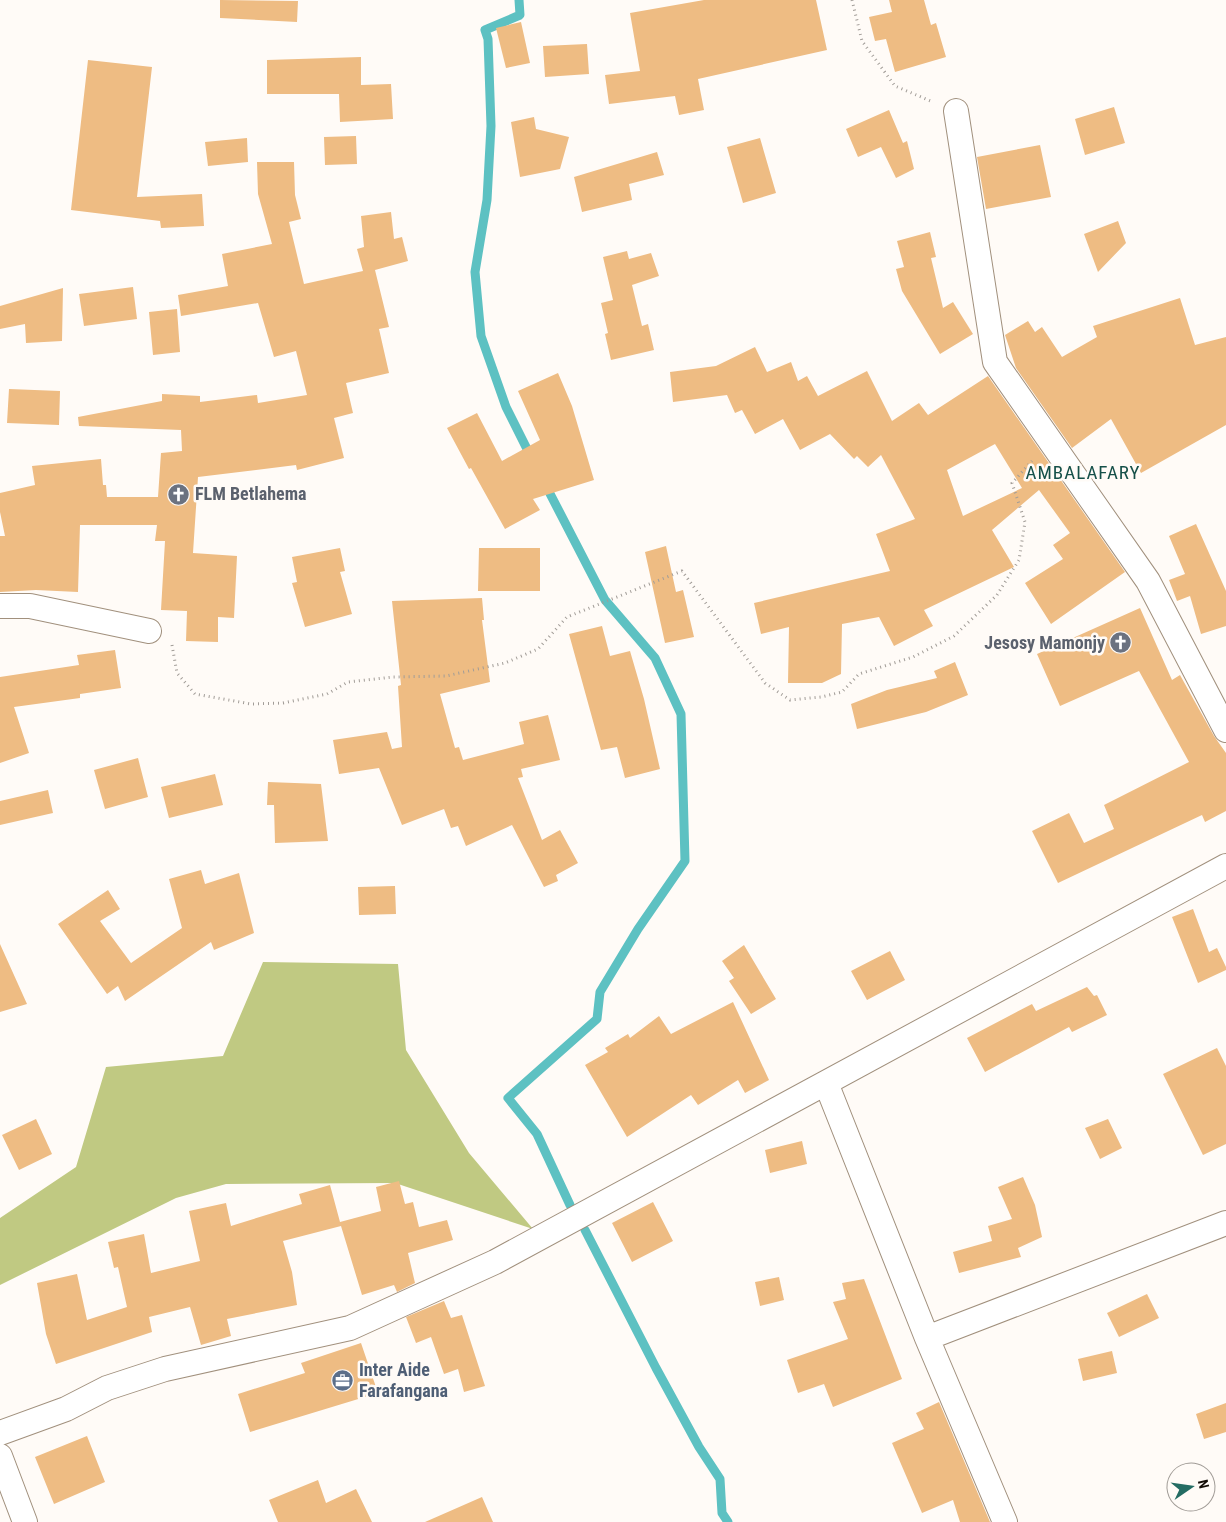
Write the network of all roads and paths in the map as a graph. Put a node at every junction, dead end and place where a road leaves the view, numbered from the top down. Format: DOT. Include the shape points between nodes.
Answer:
graph roads {
  1 [pos="852,0"];
  2 [pos="956,111"];
  3 [pos="1051,442"];
  4 [pos="0,606"];
  5 [pos="149,631"];
  6 [pos="1226,730"];
  7 [pos="1226,866"];
  8 [pos="826,1083"];
  9 [pos="1226,1223"];
  10 [pos="926,1338"];
  11 [pos="0,1434"];
  12 [pos="0,1456"];
  13 [pos="25,1522"];
  14 [pos="1005,1522"];
  1 -- 2 [label="path" via="862,41 894,86"];
  2 -- 3 [label="street" via="995,362"];
  3 -- 5 [label="path" via="1012,483 1025,522 1019,560 997,595 954,636 912,657 859,674 842,692 821,697 790,700 765,683 682,571 567,617 538,649 505,663 446,676 393,676 348,682 327,694 283,703 251,704 196,694 177,674 172,642"];
  3 -- 6 [label="street" via="1148,582"];
  4 -- 5 [label="street" via="30,606"];
  7 -- 8 [label="street"];
  8 -- 10 [label="street"];
  8 -- 11 [label="street" via="495,1262 350,1328 165,1369 107,1388 66,1409"];
  9 -- 10 [label="street"];
  10 -- 14 [label="street"];
  12 -- 13 [label="street"];
}
